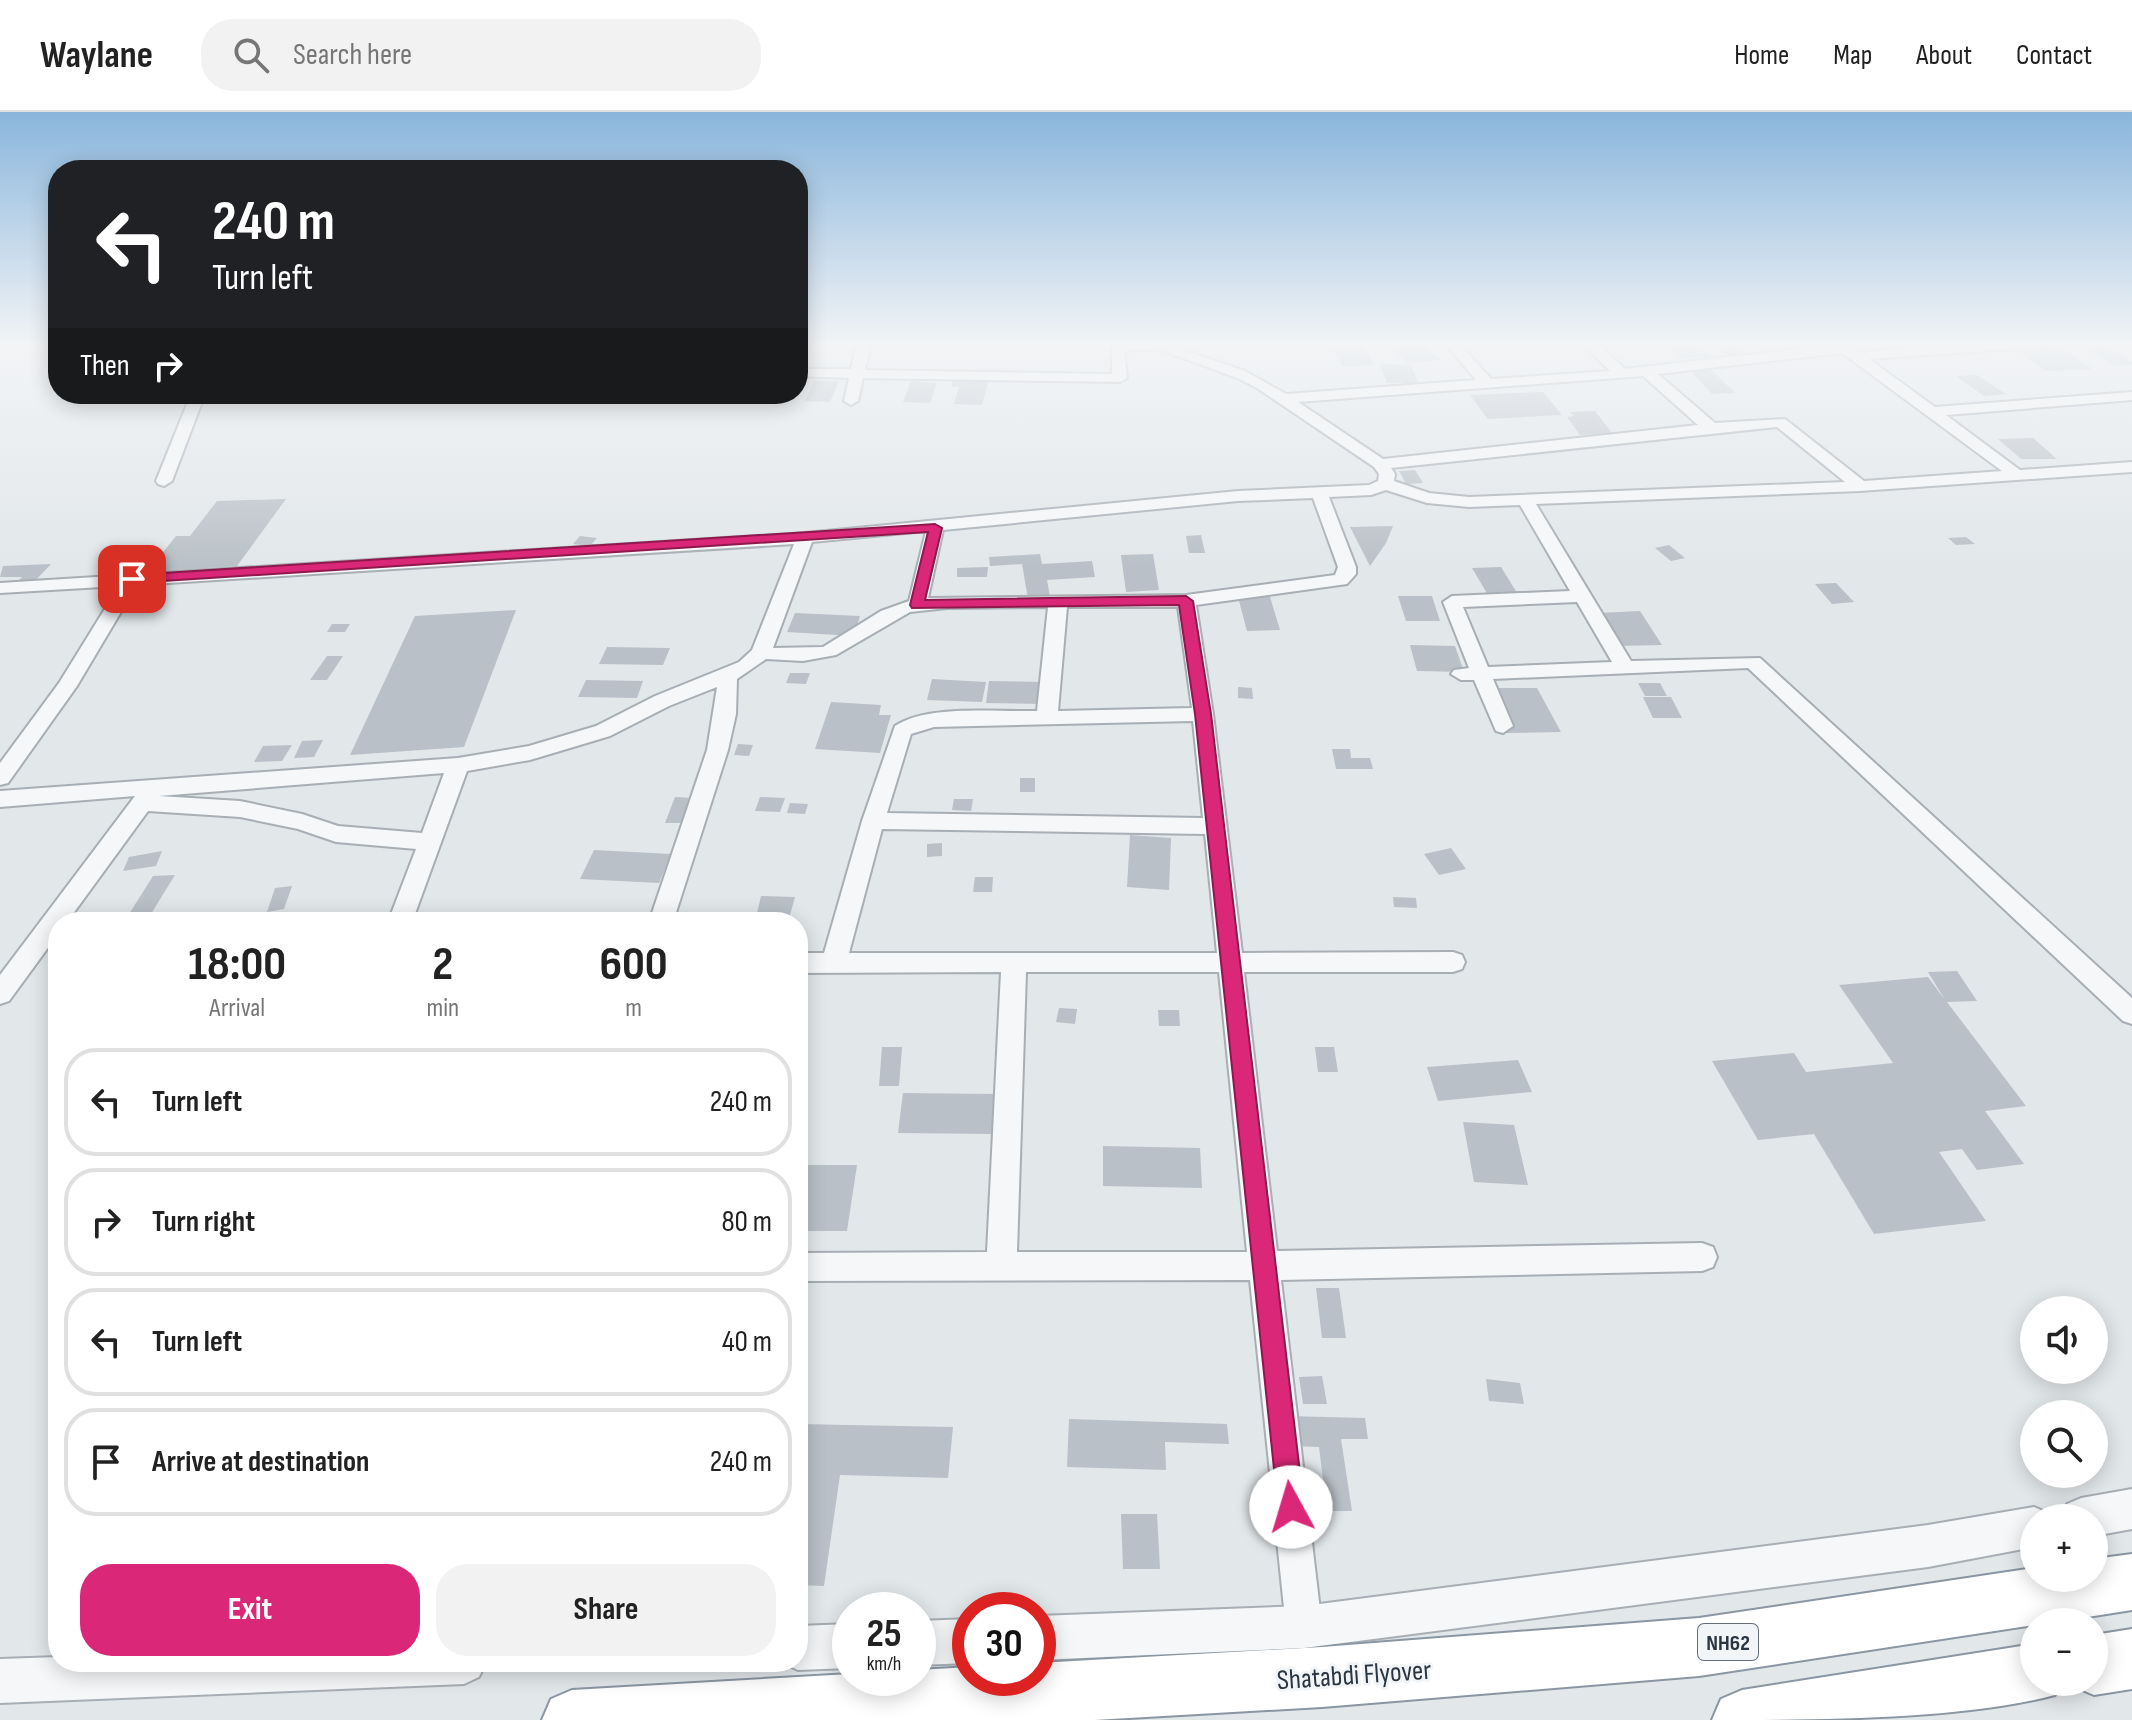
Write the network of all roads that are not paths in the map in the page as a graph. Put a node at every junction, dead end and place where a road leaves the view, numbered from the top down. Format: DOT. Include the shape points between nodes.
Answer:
graph roads {
  1 [pos="189,417"];
  2 [pos="1308,417"];
  3 [pos="1698,417"];
  4 [pos="1939,417"];
  5 [pos="1711,428"];
  6 [pos="1380,464"];
  7 [pos="2132,467"];
  8 [pos="2017,475"];
  9 [pos="164,481"];
  10 [pos="1386,484"];
  11 [pos="1860,486"];
  12 [pos="1319,492"];
  13 [pos="1525,500"];
  14 [pos="935,528"];
  15 [pos="805,538"];
  16 [pos="132,579"];
  17 [pos="0,588"];
  18 [pos="1585,596"];
  19 [pos="1186,601"];
  20 [pos="1058,603"];
  21 [pos="917,605"];
  22 [pos="761,653"];
  23 [pos="1625,667"];
  24 [pos="1471,674"];
  25 [pos="727,676"];
  26 [pos="1203,714"];
  27 [pos="1047,717"];
  28 [pos="1503,726"];
  29 [pos="458,765"];
  30 [pos="0,778"];
  31 [pos="148,796"];
  32 [pos="0,799"];
  33 [pos="873,821"];
  34 [pos="1216,826"];
  35 [pos="430,842"];
  36 [pos="61,912"];
  37 [pos="404,912"];
  38 [pos="664,912"];
  39 [pos="48,930"];
  40 [pos="1453,962"];
  41 [pos="834,963"];
  42 [pos="1014,963"];
  43 [pos="1231,963"];
  44 [pos="808,967"];
  45 [pos="0,994"];
  46 [pos="2132,1014"];
  47 [pos="1702,1257"];
  48 [pos="1001,1266"];
  49 [pos="1265,1266"];
  50 [pos="808,1267"];
  51 [pos="2132,1509"];
  52 [pos="2108,1513"];
  53 [pos="2020,1530"];
  54 [pos="2132,1582"];
  55 [pos="1056,1639"];
  56 [pos="832,1647"];
  57 [pos="808,1648"];
  58 [pos="1313,1652"];
  59 [pos="2132,1659"];
  60 [pos="2108,1663"];
  61 [pos="124,1672"];
  62 [pos="2020,1676"];
  63 [pos="0,1681"];
  64 [pos="572,1720"];
  65 [pos="1742,1720"];
  1 -- 9 [label="street"];
  2 -- 6 [label="street"];
  3 -- 5 [label="street"];
  4 -- 8 [label="street"];
  5 -- 6 [label="street"];
  5 -- 11 [label="street" via="1780,422"];
  6 -- 10 [label="street"];
  7 -- 8 [label="street"];
  8 -- 11 [label="street"];
  10 -- 12 [label="street" via="1371,490"];
  10 -- 13 [label="street" via="1448,501"];
  11 -- 13 [label="street"];
  12 -- 14 [label="street"];
  12 -- 19 [label="street" via="1347,567 1341,580"];
  13 -- 18 [label="street"];
  14 -- 15 [label="street"];
  14 -- 21 [label="street"];
  15 -- 16 [label="street"];
  15 -- 22 [label="street"];
  16 -- 17 [label="street"];
  16 -- 30 [label="street" via="67,686"];
  18 -- 23 [label="street"];
  18 -- 24 [label="street" via="1452,602"];
  19 -- 20 [label="street"];
  19 -- 26 [label="street"];
  20 -- 21 [label="street"];
  20 -- 27 [label="street"];
  21 -- 22 [label="street" via="817,654"];
  22 -- 25 [label="street"];
  23 -- 24 [label="street"];
  23 -- 46 [label="street" via="1753,662"];
  24 -- 28 [label="street"];
  25 -- 29 [label="street" via="575,740"];
  25 -- 38 [label="street" via="728,708 714,770"];
  26 -- 27 [label="street"];
  26 -- 34 [label="street"];
  27 -- 33 [label="street" via="912,724 902,731"];
  29 -- 31 [label="street"];
  29 -- 35 [label="street"];
  31 -- 32 [label="street"];
  31 -- 35 [label="street" via="240,809 336,834"];
  31 -- 36 [label="street"];
  33 -- 34 [label="street"];
  33 -- 41 [label="street"];
  34 -- 43 [label="street"];
  35 -- 37 [label="street"];
  39 -- 45 [label="street"];
  40 -- 43 [label="street"];
  41 -- 42 [label="street"];
  41 -- 44 [label="street"];
  42 -- 43 [label="street"];
  42 -- 48 [label="street"];
  43 -- 49 [label="street"];
  47 -- 49 [label="street"];
  48 -- 49 [label="street"];
  48 -- 50 [label="street"];
  49 -- 58 [label="street"];
  51 -- 52 [label="street"];
  53 -- 58 [label="street"];
  54 -- 58 [label="highway, Shatabdi Flyover / NH62" via="1699,1647"];
  55 -- 58 [label="street"];
  56 -- 57 [label="street"];
  58 -- 64 [label="highway, Shatabdi Flyover / NH62"];
  59 -- 60 [label="highway"];
  61 -- 63 [label="street"];
  62 -- 65 [label="highway"];
}
